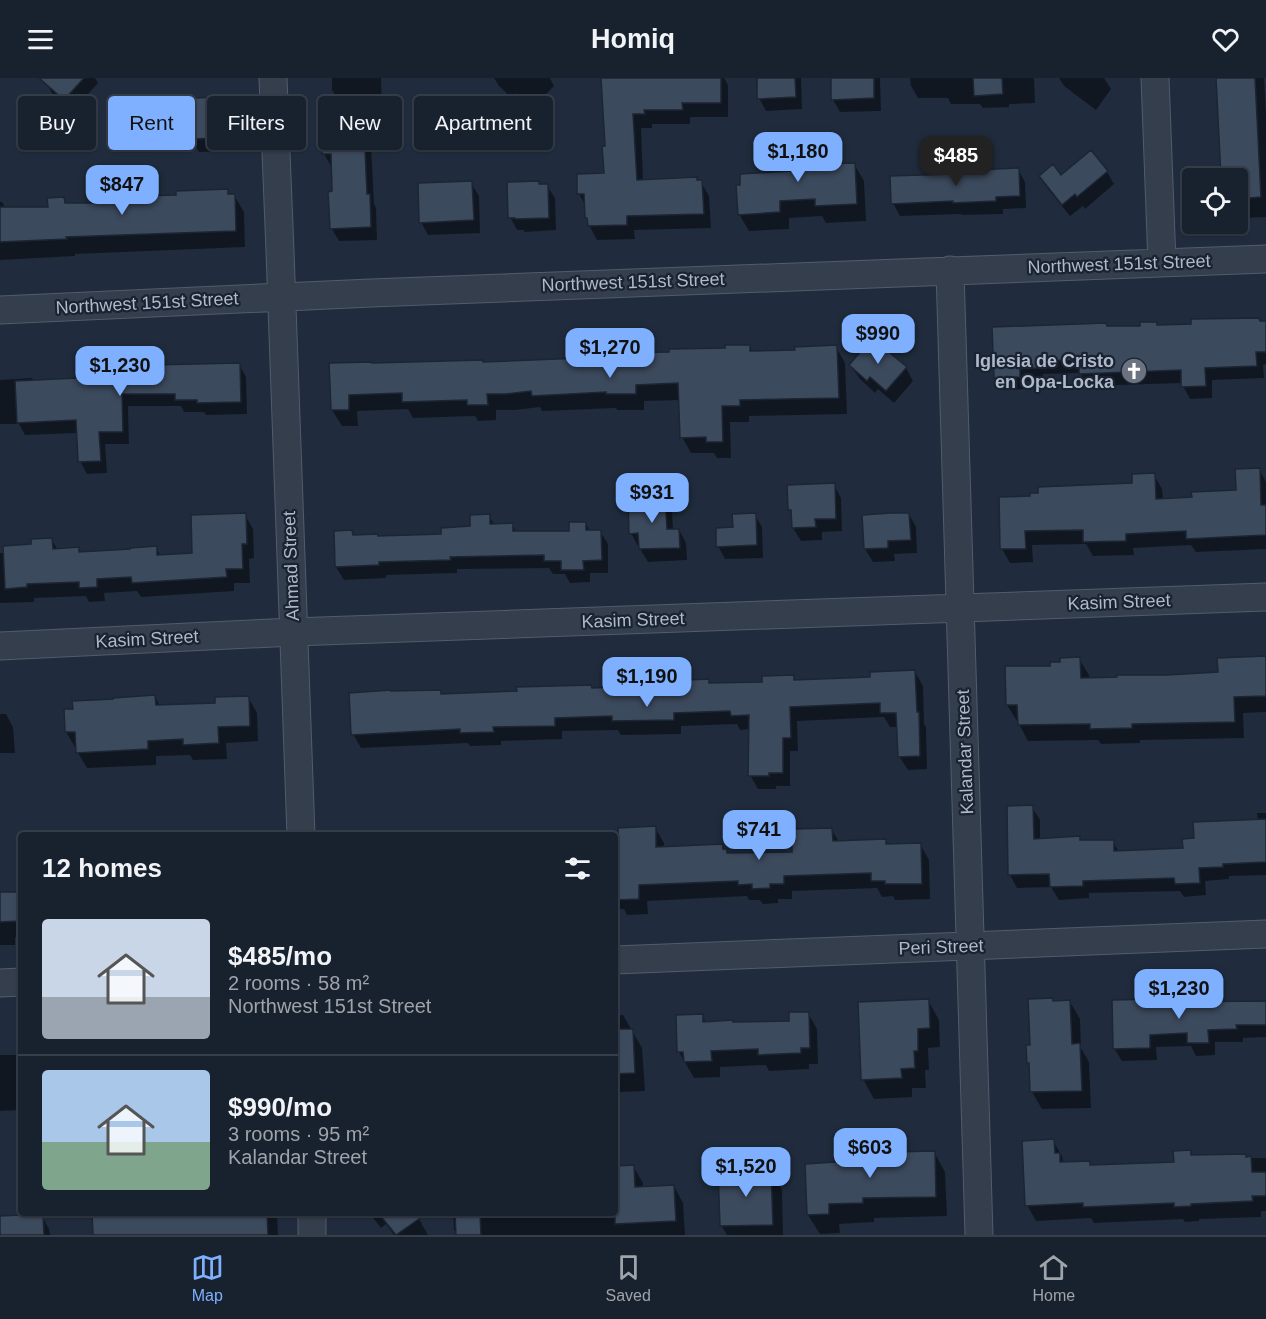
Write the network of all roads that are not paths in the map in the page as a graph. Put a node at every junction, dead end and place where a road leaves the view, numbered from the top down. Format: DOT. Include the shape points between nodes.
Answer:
graph roads {
  1 [pos="273,78"];
  2 [pos="1155,78"];
  3 [pos="1266,259"];
  4 [pos="1162,262"];
  5 [pos="950,270"];
  6 [pos="282,296"];
  7 [pos="0,310"];
  8 [pos="1266,597"];
  9 [pos="960,608"];
  10 [pos="293,632"];
  11 [pos="0,646"];
  12 [pos="301,832"];
  13 [pos="1266,934"];
  14 [pos="971,946"];
  15 [pos="618,960"];
  16 [pos="18,982"];
  17 [pos="0,983"];
  18 [pos="312,1216"];
  19 [pos="312,1235"];
  20 [pos="979,1235"];
  1 -- 6 [label="street, Ahmad Street"];
  2 -- 4 [label="street"];
  3 -- 4 [label="street, Northwest 151st Street"];
  4 -- 5 [label="street, Northwest 151st Street"];
  5 -- 6 [label="street, Northwest 151st Street"];
  5 -- 9 [label="street, Kalandar Street"];
  6 -- 7 [label="street, Northwest 151st Street"];
  6 -- 10 [label="street, Ahmad Street"];
  8 -- 9 [label="street, Kasim Street"];
  9 -- 10 [label="street, Kasim Street"];
  9 -- 14 [label="street, Kalandar Street"];
  10 -- 11 [label="street, Kasim Street"];
  10 -- 12 [label="street, Ahmad Street"];
  13 -- 14 [label="street, Peri Street"];
  14 -- 15 [label="street, Peri Street"];
  14 -- 20 [label="street, Kalandar Street"];
  16 -- 17 [label="street"];
  18 -- 19 [label="street"];
}
